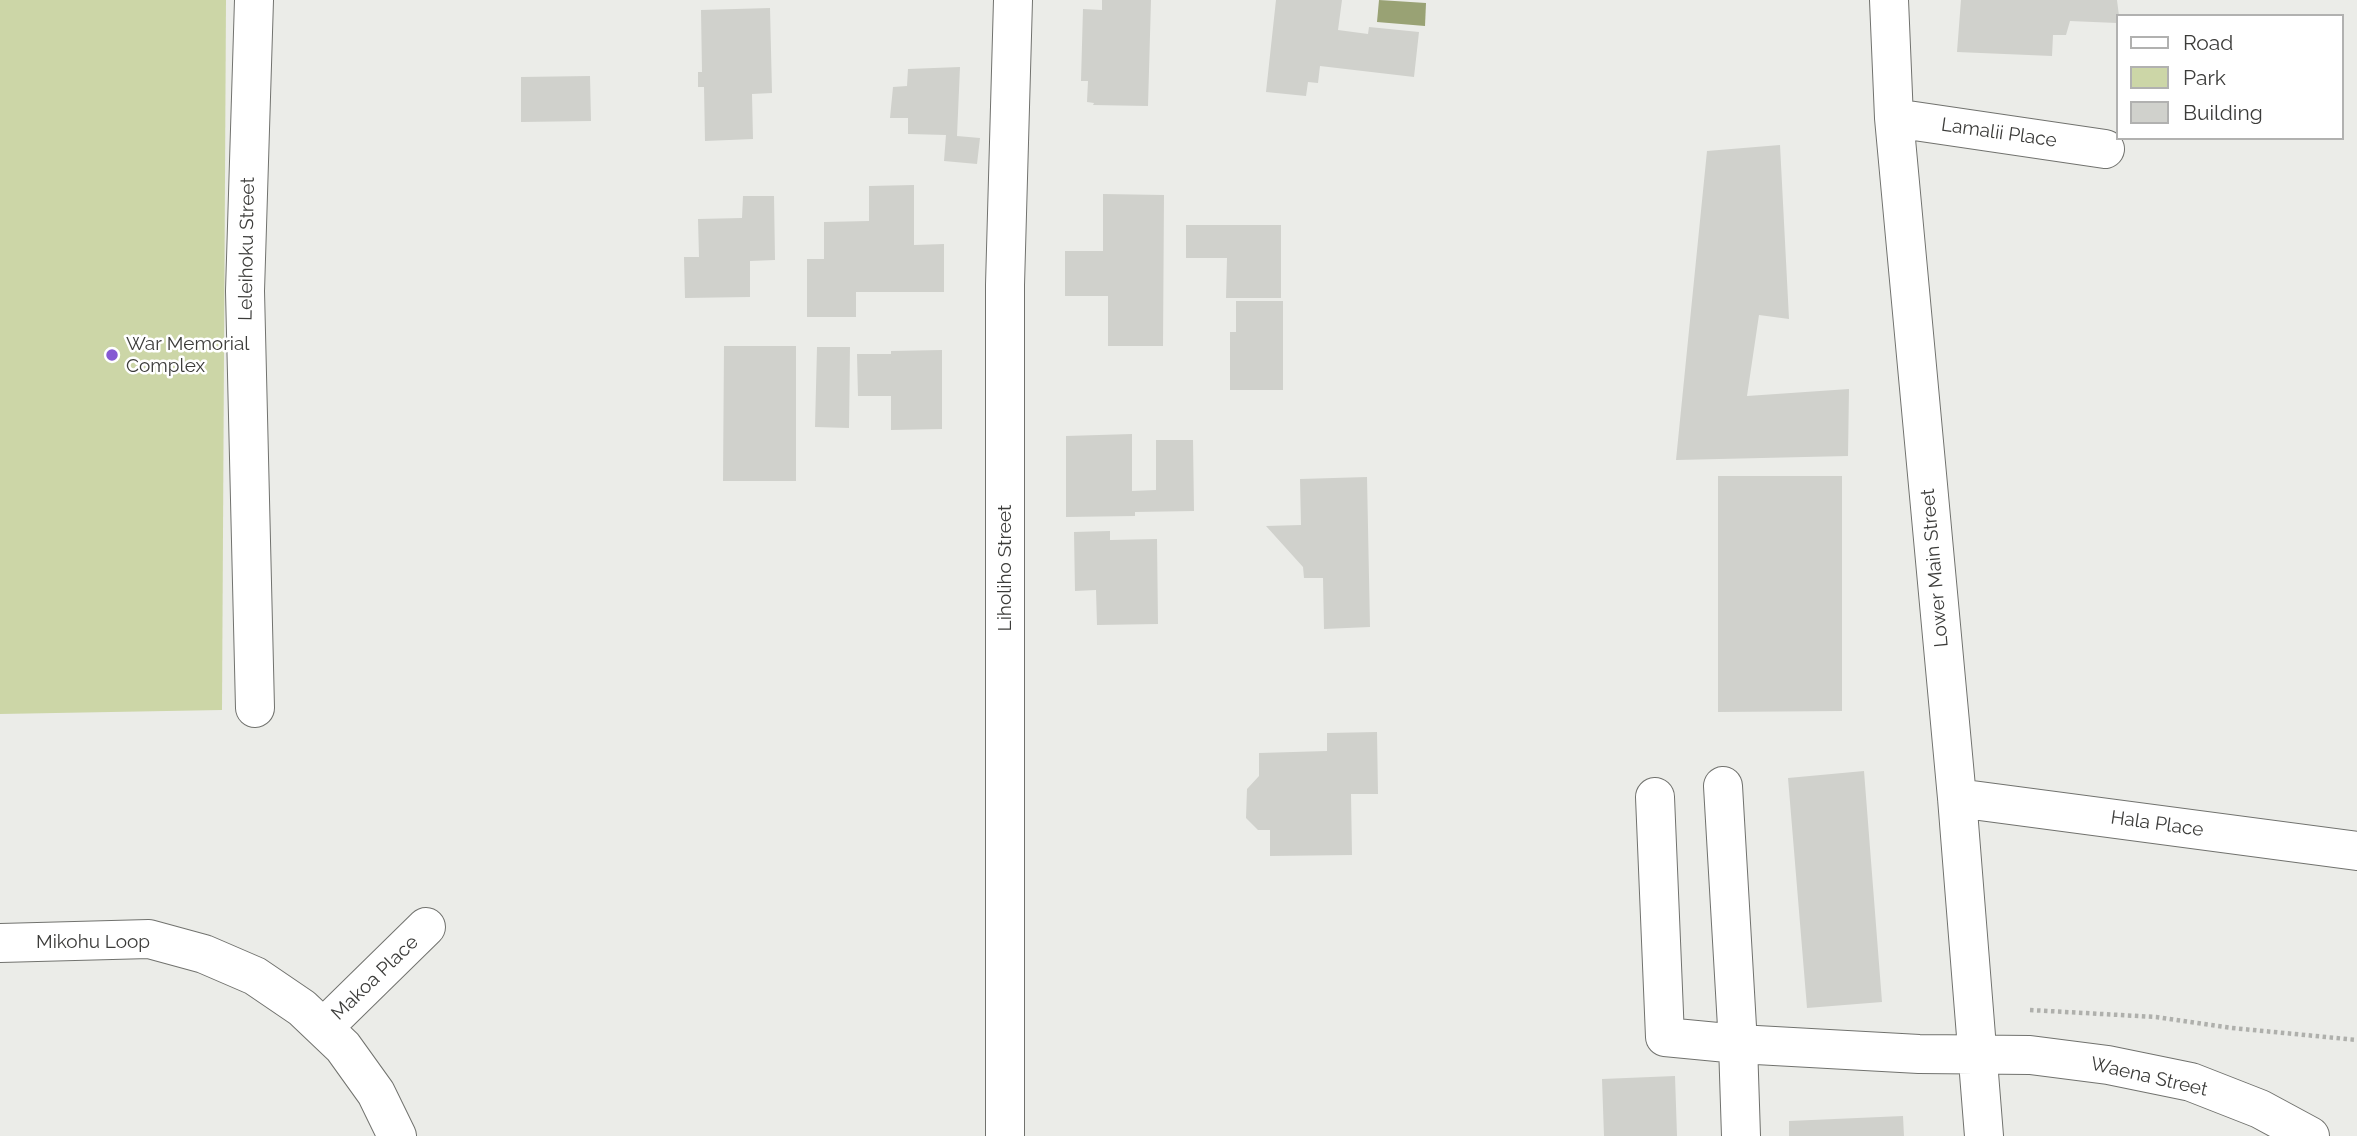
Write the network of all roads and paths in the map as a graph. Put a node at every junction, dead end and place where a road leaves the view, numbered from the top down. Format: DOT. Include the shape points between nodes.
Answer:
graph roads {
  1 [pos="254,0"];
  2 [pos="1013,0"];
  3 [pos="1889,0"];
  4 [pos="1894,118"];
  5 [pos="2105,149"];
  6 [pos="255,708"];
  7 [pos="1723,786"];
  8 [pos="1655,797"];
  9 [pos="1957,797"];
  10 [pos="2357,850"];
  11 [pos="426,927"];
  12 [pos="0,943"];
  13 [pos="2030,1010"];
  14 [pos="323,1028"];
  15 [pos="2357,1040"];
  16 [pos="1738,1044"];
  17 [pos="1979,1055"];
  18 [pos="397,1136"];
  19 [pos="1005,1136"];
  20 [pos="1741,1136"];
  21 [pos="1984,1136"];
  22 [pos="2310,1136"];
  1 -- 6 [label="street, Leleihoku Street" via="245,291"];
  2 -- 19 [label="street, Liholiho Street" via="1004,285"];
  3 -- 4 [label="street, Lower Main Street"];
  4 -- 5 [label="street, Lamalii Place"];
  4 -- 9 [label="street, Lower Main Street"];
  7 -- 16 [label="street"];
  8 -- 16 [label="street, Waena Street" via="1665,1037"];
  9 -- 10 [label="street, Hala Place"];
  9 -- 17 [label="street, Lower Main Street"];
  11 -- 14 [label="street, Makoa Place"];
  12 -- 14 [label="street, Mikohu Loop" via="149,939 255,976"];
  13 -- 15 [label="path" via="2156,1017"];
  14 -- 18 [label="street, Mikohu Loop" via="376,1093"];
  16 -- 17 [label="street, Waena Street"];
  16 -- 20 [label="street"];
  17 -- 21 [label="street, Lower Main Street"];
  17 -- 22 [label="street, Waena Street" via="2029,1055 2108,1065 2191,1082 2260,1109"];
}
